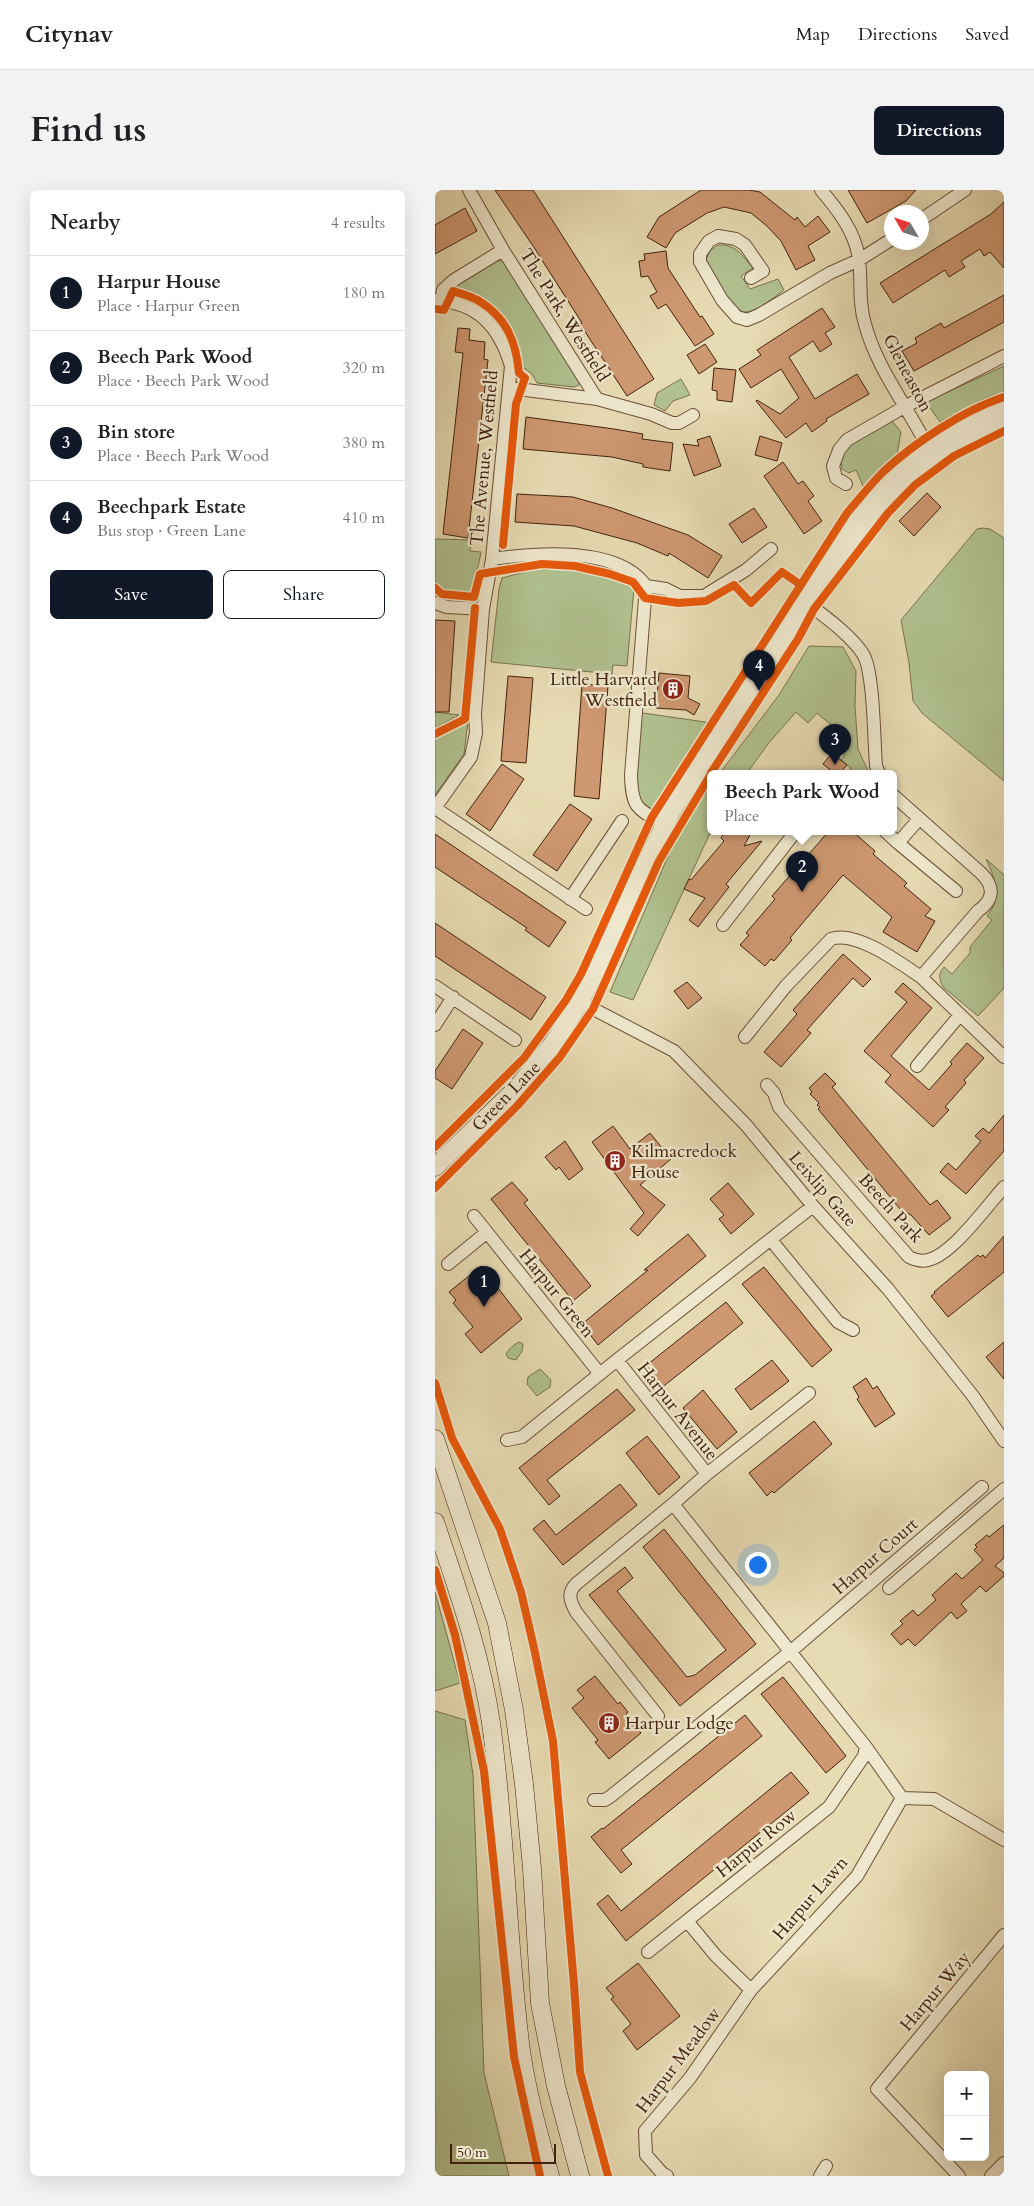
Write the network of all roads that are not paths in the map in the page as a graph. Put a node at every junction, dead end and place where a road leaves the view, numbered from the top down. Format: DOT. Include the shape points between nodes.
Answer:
graph roads {
  1 [pos="469,190"];
  2 [pos="821,190"];
  3 [pos="965,190"];
  4 [pos="929,214"];
  5 [pos="884,244"];
  6 [pos="503,250"];
  7 [pos="859,260"];
  8 [pos="751,278"];
  9 [pos="438,300"];
  10 [pos="1004,356"];
  11 [pos="510,388"];
  12 [pos="597,399"];
  13 [pos="1004,405"];
  14 [pos="906,406"];
  15 [pos="693,415"];
  16 [pos="1004,419"];
  17 [pos="1004,423"];
  18 [pos="933,451"];
  19 [pos="846,484"];
  20 [pos="771,549"];
  21 [pos="492,559"];
  22 [pos="645,586"];
  23 [pos="805,602"];
  24 [pos="435,603"];
  25 [pos="483,609"];
  26 [pos="878,770"];
  27 [pos="897,800"];
  28 [pos="919,819"];
  29 [pos="622,821"];
  30 [pos="665,824"];
  31 [pos="793,835"];
  32 [pos="889,835"];
  33 [pos="898,843"];
  34 [pos="956,891"];
  35 [pos="570,899"];
  36 [pos="586,909"];
  37 [pos="723,925"];
  38 [pos="921,977"];
  39 [pos="435,986"];
  40 [pos="453,997"];
  41 [pos="580,1002"];
  42 [pos="960,1015"];
  43 [pos="435,1025"];
  44 [pos="745,1037"];
  45 [pos="515,1040"];
  46 [pos="1004,1058"];
  47 [pos="917,1066"];
  48 [pos="767,1085"];
  49 [pos="435,1167"];
  50 [pos="1004,1187"];
  51 [pos="813,1206"];
  52 [pos="473,1216"];
  53 [pos="486,1233"];
  54 [pos="771,1240"];
  55 [pos="449,1264"];
  56 [pos="853,1330"];
  57 [pos="617,1360"];
  58 [pos="600,1374"];
  59 [pos="809,1393"];
  60 [pos="435,1439"];
  61 [pos="507,1440"];
  62 [pos="1004,1440"];
  63 [pos="707,1474"];
  64 [pos="982,1488"];
  65 [pos="1004,1489"];
  66 [pos="673,1504"];
  67 [pos="435,1522"];
  68 [pos="889,1588"];
  69 [pos="790,1652"];
  70 [pos="658,1716"];
  71 [pos="866,1746"];
  72 [pos="902,1798"];
  73 [pos="594,1800"];
  74 [pos="1004,1840"];
  75 [pos="687,1921"];
  76 [pos="1004,1935"];
  77 [pos="648,1952"];
  78 [pos="751,1990"];
  79 [pos="1004,2163"];
  80 [pos="550,2176"];
  81 [pos="580,2176"];
  82 [pos="667,2176"];
  83 [pos="959,2176"];
  84 [pos="991,2176"];
  1 -- 6 [label="street, The Park, Westfield"];
  2 -- 7 [label="street, Gleneaston" via="839,212 855,240"];
  3 -- 4 [label="street"];
  5 -- 7 [label="street"];
  6 -- 9 [label="street, The Park, Westfield" via="454,280"];
  6 -- 12 [label="street, The Park, Westfield"];
  7 -- 8 [label="street" via="747,320 737,317 722,300 700,262 700,254 717,236 736,239 745,245 763,271"];
  7 -- 14 [label="street, Gleneaston" via="859,292 865,324 879,361"];
  9 -- 11 [label="street, The Avenue, Westfield" via="470,308 493,326 511,366"];
  10 -- 14 [label="street"];
  11 -- 12 [label="street, The Park, Westfield"];
  11 -- 21 [label="street, The Avenue, Westfield"];
  12 -- 15 [label="street, The Park, Westfield" via="672,423"];
  13 -- 18 [label="main road, Green Lane"];
  14 -- 18 [label="street, Gleneaston"];
  14 -- 19 [label="street" via="847,440 839,450 833,466 836,478"];
  16 -- 18 [label="main road" via="983,422"];
  17 -- 18 [label="main road, Green Lane"];
  18 -- 23 [label="main road, Green Lane" via="828,580"];
  20 -- 22 [label="street" via="746,570 704,596 680,596"];
  21 -- 22 [label="street, The Avenue, Westfield" via="565,554 591,557 631,571"];
  21 -- 25 [label="street"];
  22 -- 30 [label="street" via="631,792 640,810"];
  23 -- 26 [label="street" via="865,656"];
  23 -- 30 [label="main road, Green Lane"];
  24 -- 25 [label="street"];
  25 -- 35 [label="street" via="476,733 471,757 435,808"];
  27 -- 28 [label="street"];
  28 -- 33 [label="street"];
  28 -- 38 [label="street" via="988,880 991,893 988,904 978,911"];
  29 -- 35 [label="street"];
  30 -- 41 [label="main road, Green Lane"];
  31 -- 37 [label="street"];
  32 -- 33 [label="street"];
  33 -- 34 [label="street"];
  35 -- 36 [label="street"];
  38 -- 42 [label="street"];
  38 -- 44 [label="street" via="880,951 840,936 825,943"];
  39 -- 40 [label="street"];
  40 -- 43 [label="street"];
  40 -- 45 [label="street"];
  41 -- 49 [label="main road, Green Lane" via="553,1045 517,1088"];
  41 -- 51 [label="street, Leixlip Gate" via="674,1051 746,1126"];
  42 -- 46 [label="street"];
  42 -- 47 [label="street"];
  48 -- 50 [label="street, Beech Park" via="779,1107 909,1256 916,1260 936,1258 951,1246"];
  51 -- 54 [label="street, Harpur Avenue"];
  51 -- 62 [label="street, Leixlip Gate" via="887,1289"];
  52 -- 53 [label="street, Harpur Green"];
  53 -- 55 [label="street"];
  53 -- 58 [label="street, Harpur Green"];
  54 -- 56 [label="street" via="838,1322"];
  54 -- 57 [label="street, Harpur Avenue"];
  57 -- 58 [label="street"];
  57 -- 63 [label="street, Harpur Avenue"];
  58 -- 61 [label="street" via="522,1437"];
  59 -- 63 [label="street"];
  60 -- 81 [label="main road" via="497,1623 525,1784 540,2003 556,2086"];
  63 -- 66 [label="street, Harpur Avenue"];
  64 -- 69 [label="street, Harpur Court"];
  65 -- 68 [label="street"];
  66 -- 69 [label="street"];
  66 -- 70 [label="street, Harpur Avenue" via="576,1584 570,1594 576,1612"];
  67 -- 80 [label="main road" via="482,1676 491,1722 522,2052"];
  69 -- 71 [label="street"];
  69 -- 73 [label="street, Harpur Court" via="611,1796 605,1800"];
  71 -- 72 [label="street"];
  71 -- 75 [label="street, Harpur Row" via="864,1756 829,1807"];
  72 -- 74 [label="street" via="934,1800"];
  72 -- 78 [label="street, Harpur Lawn" via="857,1876"];
  75 -- 77 [label="street, Harpur Row"];
  75 -- 78 [label="street" via="716,1956"];
  76 -- 83 [label="street, Harpur Way" via="877,2089"];
  78 -- 82 [label="street, Harpur Meadow" via="690,2078 645,2131 646,2154"];
  79 -- 84 [label="street"];
}
